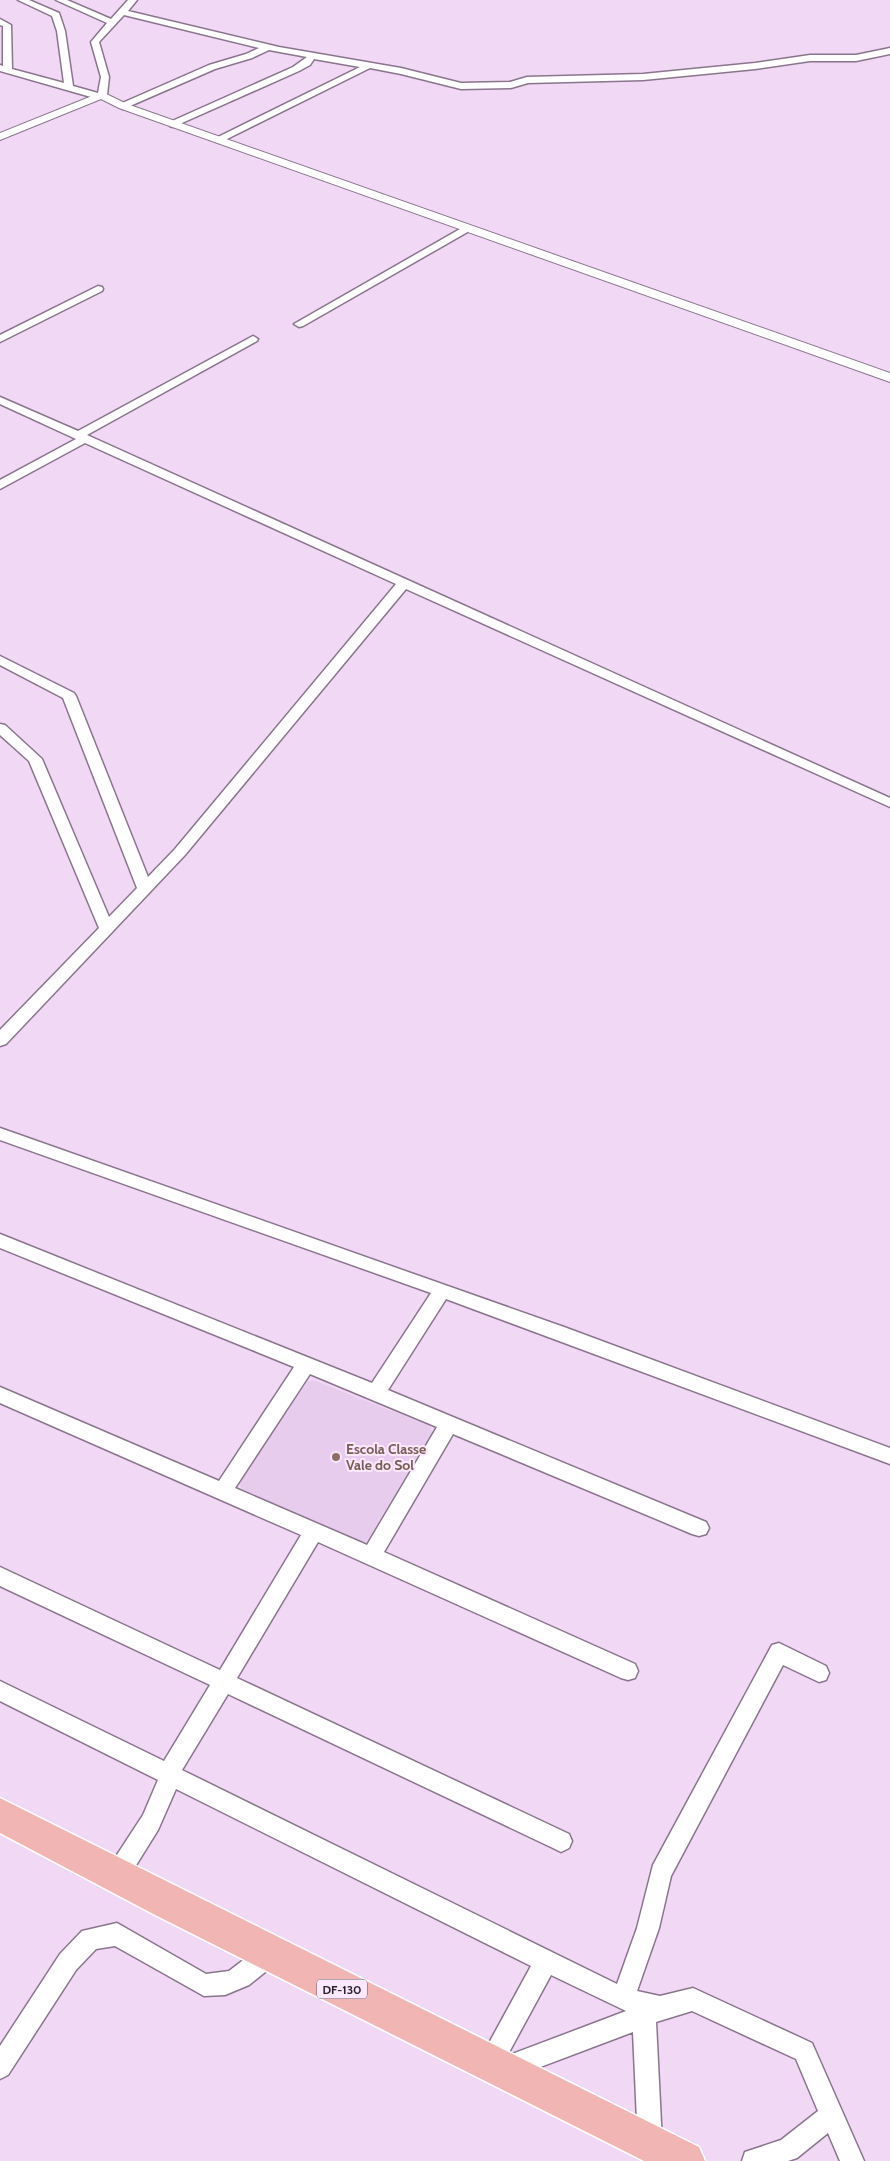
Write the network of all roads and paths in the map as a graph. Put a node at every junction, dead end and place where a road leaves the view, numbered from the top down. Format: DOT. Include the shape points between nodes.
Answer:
graph roads {
  1 [pos="22,0"];
  2 [pos="60,0"];
  3 [pos="133,0"];
  4 [pos="123,12"];
  5 [pos="0,22"];
  6 [pos="111,22"];
  7 [pos="268,47"];
  8 [pos="890,51"];
  9 [pos="312,56"];
  10 [pos="368,66"];
  11 [pos="4,69"];
  12 [pos="69,87"];
  13 [pos="100,95"];
  14 [pos="122,106"];
  15 [pos="173,124"];
  16 [pos="0,137"];
  17 [pos="219,140"];
  18 [pos="467,228"];
  19 [pos="98,289"];
  20 [pos="299,324"];
  21 [pos="253,339"];
  22 [pos="0,340"];
  23 [pos="890,378"];
  24 [pos="0,400"];
  25 [pos="82,437"];
  26 [pos="0,485"];
  27 [pos="404,582"];
  28 [pos="0,660"];
  29 [pos="0,728"];
  30 [pos="6,740"];
  31 [pos="890,803"];
  32 [pos="145,889"];
  33 [pos="107,930"];
  34 [pos="0,1040"];
  35 [pos="0,1134"];
  36 [pos="0,1241"];
  37 [pos="442,1290"];
  38 [pos="306,1364"];
  39 [pos="376,1393"];
  40 [pos="0,1395"];
  41 [pos="449,1423"];
  42 [pos="890,1456"];
  43 [pos="222,1492"];
  44 [pos="699,1528"];
  45 [pos="314,1531"];
  46 [pos="371,1556"];
  47 [pos="0,1576"];
  48 [pos="628,1671"];
  49 [pos="819,1673"];
  50 [pos="223,1682"];
  51 [pos="0,1691"];
  52 [pos="171,1774"];
  53 [pos="0,1815"];
  54 [pos="561,1841"];
  55 [pos="117,1875"];
  56 [pos="271,1953"];
  57 [pos="547,1960"];
  58 [pos="623,1999"];
  59 [pos="652,2012"];
  60 [pos="497,2066"];
  61 [pos="0,2067"];
  62 [pos="831,2116"];
  63 [pos="650,2143"];
  64 [pos="685,2161"];
  65 [pos="754,2161"];
  66 [pos="852,2161"];
  1 -- 12 [label="street" via="56,15"];
  2 -- 6 [label="street"];
  3 -- 4 [label="street"];
  4 -- 6 [label="street"];
  4 -- 7 [label="street"];
  5 -- 11 [label="street" via="7,25"];
  6 -- 13 [label="street" via="95,42 105,77"];
  7 -- 9 [label="street"];
  7 -- 14 [label="street"];
  8 -- 10 [label="street" via="856,58 810,58 643,77 527,80 492,87 461,86"];
  9 -- 10 [label="street"];
  9 -- 15 [label="street" via="296,69"];
  10 -- 17 [label="street"];
  11 -- 12 [label="street"];
  12 -- 13 [label="street"];
  13 -- 14 [label="street"];
  13 -- 16 [label="street"];
  14 -- 15 [label="street"];
  15 -- 17 [label="street"];
  17 -- 18 [label="street"];
  18 -- 20 [label="street"];
  18 -- 23 [label="street"];
  19 -- 22 [label="street"];
  21 -- 25 [label="street"];
  24 -- 25 [label="street"];
  25 -- 26 [label="street"];
  25 -- 27 [label="street"];
  27 -- 31 [label="street"];
  27 -- 32 [label="street" via="180,852"];
  28 -- 32 [label="street" via="69,696"];
  29 -- 30 [label="street"];
  30 -- 33 [label="street" via="35,759"];
  32 -- 33 [label="street"];
  33 -- 34 [label="street"];
  35 -- 37 [label="street"];
  36 -- 38 [label="street"];
  37 -- 39 [label="street"];
  37 -- 42 [label="street"];
  38 -- 39 [label="street"];
  38 -- 43 [label="street"];
  39 -- 41 [label="street"];
  40 -- 43 [label="street"];
  41 -- 44 [label="street"];
  41 -- 46 [label="street"];
  43 -- 45 [label="street"];
  45 -- 46 [label="street"];
  45 -- 50 [label="street"];
  46 -- 48 [label="street"];
  47 -- 50 [label="street"];
  49 -- 58 [label="street" via="779,1652 661,1874 648,1928"];
  50 -- 52 [label="street"];
  50 -- 54 [label="street"];
  51 -- 52 [label="street"];
  52 -- 55 [label="street" via="141,1838"];
  52 -- 57 [label="street"];
  53 -- 55 [label="main road, DF-130"];
  55 -- 56 [label="main road, DF-130"];
  56 -- 60 [label="main road, DF-130"];
  56 -- 61 [label="street" via="234,1982 204,1985 117,1934 90,1939 68,1962"];
  57 -- 58 [label="street"];
  57 -- 60 [label="street"];
  58 -- 59 [label="street"];
  59 -- 60 [label="street"];
  59 -- 62 [label="street" via="693,1999 804,2051"];
  59 -- 63 [label="street"];
  60 -- 63 [label="main road, DF-130"];
  62 -- 65 [label="street" via="788,2149"];
  62 -- 66 [label="street"];
  63 -- 64 [label="main road, DF-130"];
}
